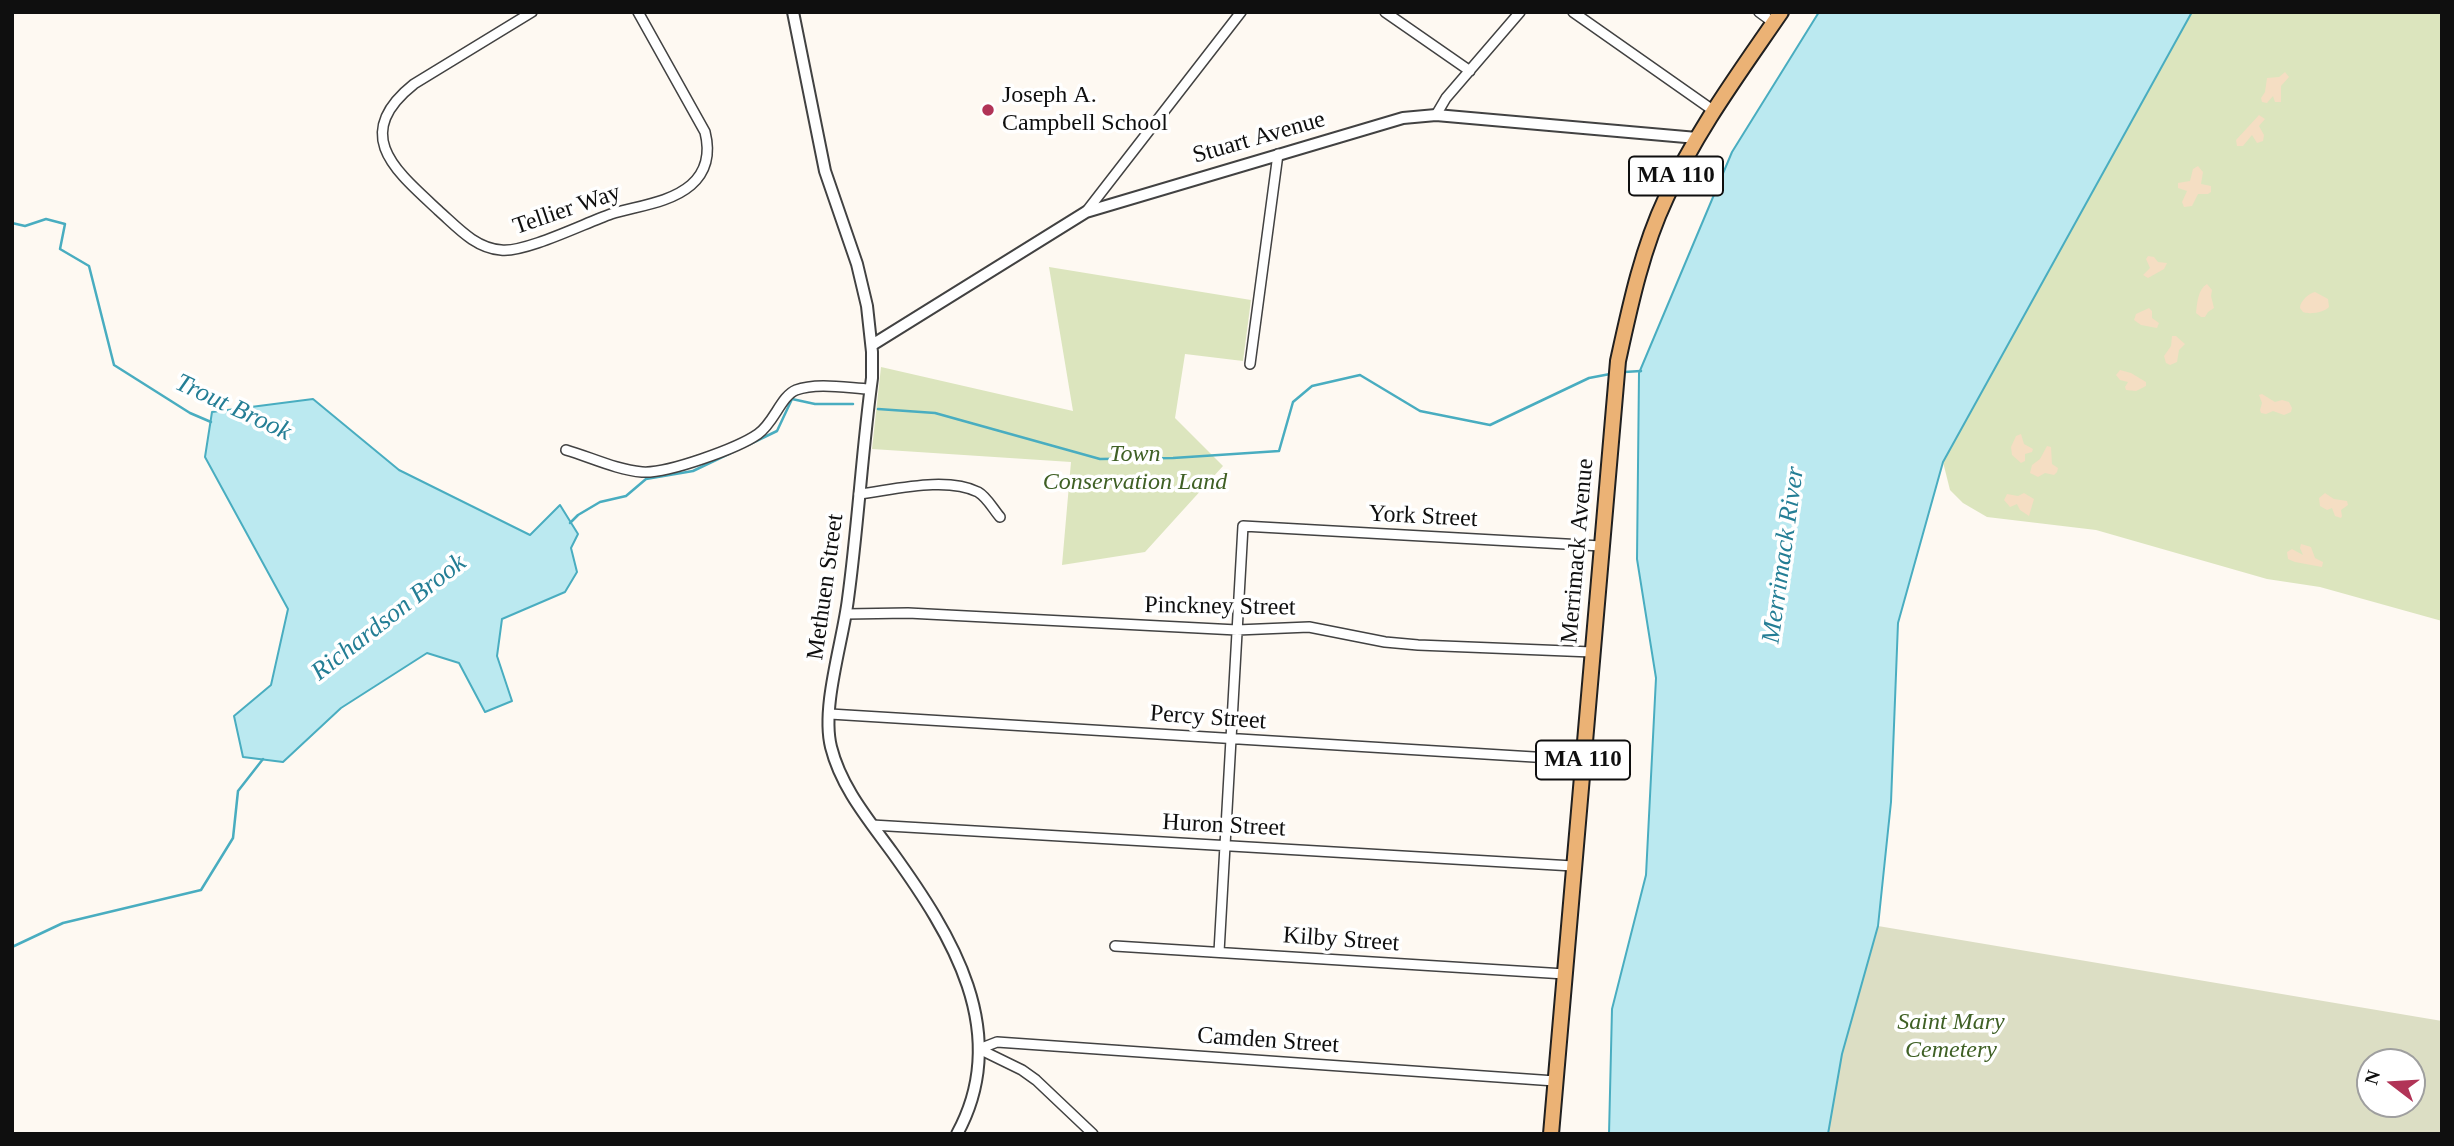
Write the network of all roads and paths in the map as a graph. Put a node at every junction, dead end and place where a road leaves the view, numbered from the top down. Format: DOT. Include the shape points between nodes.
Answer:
graph roads {
  1 [pos="532,12"];
  2 [pos="638,12"];
  3 [pos="793,12"];
  4 [pos="1241,12"];
  5 [pos="1385,12"];
  6 [pos="1520,12"];
  7 [pos="1573,12"];
  8 [pos="1759,12"];
  9 [pos="1777,18"];
  10 [pos="1470,71"];
  11 [pos="1714,111"];
  12 [pos="1436,115"];
  13 [pos="1697,138"];
  14 [pos="1278,154"];
  15 [pos="1086,212"];
  16 [pos="872,345"];
  17 [pos="1250,364"];
  18 [pos="870,389"];
  19 [pos="566,450"];
  20 [pos="859,494"];
  21 [pos="1000,516"];
  22 [pos="1601,546"];
  23 [pos="846,614"];
  24 [pos="1237,630"];
  25 [pos="1592,652"];
  26 [pos="830,714"];
  27 [pos="1231,738"];
  28 [pos="1583,760"];
  29 [pos="872,825"];
  30 [pos="1225,846"];
  31 [pos="1573,866"];
  32 [pos="1115,946"];
  33 [pos="1219,952"];
  34 [pos="1565,974"];
  35 [pos="979,1049"];
  36 [pos="1555,1081"];
  37 [pos="957,1134"];
  38 [pos="1093,1134"];
  39 [pos="1551,1134"];
  1 -- 2 [label="street, Tellier Way" via="414,84 399,96 384,124 384,150 402,178 474,241 503,250 666,199 691,185 703,169 708,150 705,132"];
  3 -- 16 [label="street, Methuen Street" via="821,155 857,264"];
  4 -- 15 [label="street"];
  5 -- 10 [label="street"];
  6 -- 10 [label="street"];
  7 -- 11 [label="street"];
  8 -- 9 [label="street"];
  9 -- 11 [label="main road, Merrimack Avenue / MA 110"];
  10 -- 12 [label="street"];
  11 -- 13 [label="main road, Merrimack Avenue / MA 110"];
  12 -- 13 [label="street, Stuart Avenue"];
  12 -- 14 [label="street, Stuart Avenue" via="1403,118"];
  13 -- 22 [label="main road, Merrimack Avenue / MA 110" via="1665,200 1632,297 1618,361"];
  14 -- 15 [label="street, Stuart Avenue"];
  14 -- 17 [label="street"];
  15 -- 16 [label="street, Stuart Avenue"];
  16 -- 18 [label="street, Methuen Street"];
  18 -- 19 [label="street" via="809,387 793,391 760,433 660,470 636,470"];
  18 -- 20 [label="street, Methuen Street"];
  20 -- 21 [label="street" via="946,485 978,492"];
  20 -- 23 [label="street, Methuen Street"];
  22 -- 24 [label="street, York Street" via="1242,526"];
  22 -- 25 [label="main road, Merrimack Avenue / MA 110"];
  23 -- 24 [label="street, Pinckney Street" via="919,613"];
  23 -- 26 [label="street, Methuen Street"];
  24 -- 25 [label="street, Pinckney Street" via="1309,627 1418,645"];
  24 -- 27 [label="street"];
  25 -- 28 [label="main road, Merrimack Avenue / MA 110"];
  26 -- 27 [label="street, Percy Street"];
  26 -- 29 [label="street, Methuen Street" via="830,743 840,773"];
  27 -- 28 [label="street, Percy Street"];
  27 -- 30 [label="street"];
  28 -- 31 [label="main road, Merrimack Avenue / MA 110"];
  29 -- 30 [label="street, Huron Street"];
  29 -- 35 [label="street, Methuen Street" via="924,898 956,957 972,1000"];
  30 -- 31 [label="street, Huron Street"];
  30 -- 33 [label="street"];
  31 -- 34 [label="main road, Merrimack Avenue / MA 110"];
  32 -- 33 [label="street, Kilby Street"];
  33 -- 34 [label="street, Kilby Street"];
  34 -- 36 [label="main road, Merrimack Avenue / MA 110"];
  35 -- 36 [label="street, Camden Street" via="997,1042"];
  35 -- 37 [label="street, Methuen Street" via="969,1111"];
  35 -- 38 [label="street" via="1036,1080"];
  36 -- 39 [label="main road, Merrimack Avenue / MA 110"];
}
